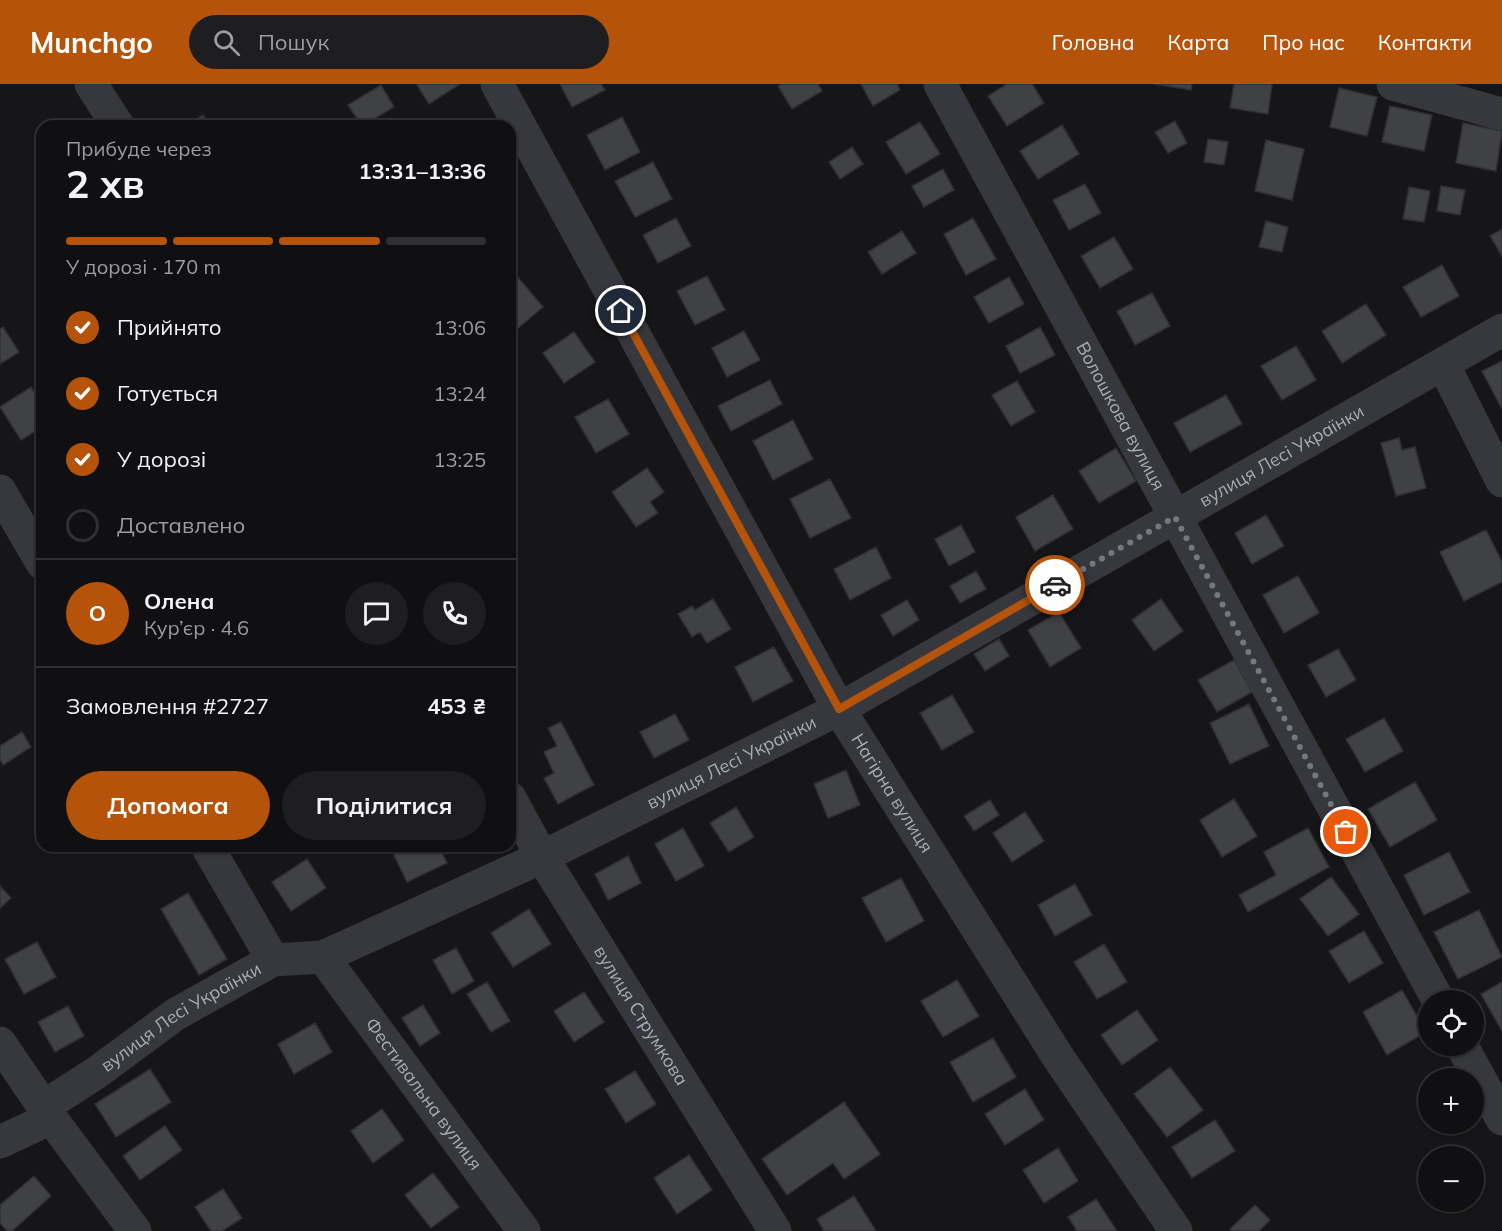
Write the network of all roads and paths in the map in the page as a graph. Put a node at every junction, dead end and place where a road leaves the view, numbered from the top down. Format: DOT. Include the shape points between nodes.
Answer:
graph roads {
  1 [pos="91,84"];
  2 [pos="497,84"];
  3 [pos="940,84"];
  4 [pos="1393,84"];
  5 [pos="1502,114"];
  6 [pos="114,120"];
  7 [pos="1502,330"];
  8 [pos="1443,364"];
  9 [pos="1502,481"];
  10 [pos="0,491"];
  11 [pos="1175,517"];
  12 [pos="36,553"];
  13 [pos="839,709"];
  14 [pos="516,809"];
  15 [pos="210,852"];
  16 [pos="543,857"];
  17 [pos="323,957"];
  18 [pos="273,960"];
  19 [pos="1433,990"];
  20 [pos="0,1044"];
  21 [pos="1467,1056"];
  22 [pos="47,1112"];
  23 [pos="1502,1119"];
  24 [pos="0,1142"];
  25 [pos="135,1231"];
  26 [pos="524,1231"];
  27 [pos="775,1231"];
  28 [pos="1176,1231"];
  1 -- 6 [label="street"];
  2 -- 13 [label="street, Нагірна вулиця"];
  3 -- 11 [label="street, Волошкова вулиця"];
  4 -- 5 [label="street"];
  7 -- 8 [label="street, вулиця Лесі Українки"];
  8 -- 9 [label="street"];
  8 -- 11 [label="street, вулиця Лесі Українки"];
  10 -- 12 [label="street"];
  11 -- 13 [label="street, вулиця Лесі Українки"];
  11 -- 19 [label="street, Волошкова вулиця"];
  13 -- 16 [label="street, вулиця Лесі Українки"];
  13 -- 28 [label="street, Нагірна вулиця" via="1058,1057"];
  14 -- 16 [label="street, вулиця Струмкова"];
  15 -- 18 [label="street"];
  16 -- 17 [label="street, вулиця Лесі Українки"];
  16 -- 27 [label="street, вулиця Струмкова"];
  17 -- 18 [label="street, вулиця Лесі Українки"];
  17 -- 26 [label="street, Фестивальна вулиця"];
  18 -- 22 [label="street, вулиця Лесі Українки" via="176,1014"];
  20 -- 22 [label="street"];
  21 -- 23 [label="street"];
  22 -- 24 [label="street, вулиця Лесі Українки"];
  22 -- 25 [label="street"];
}
